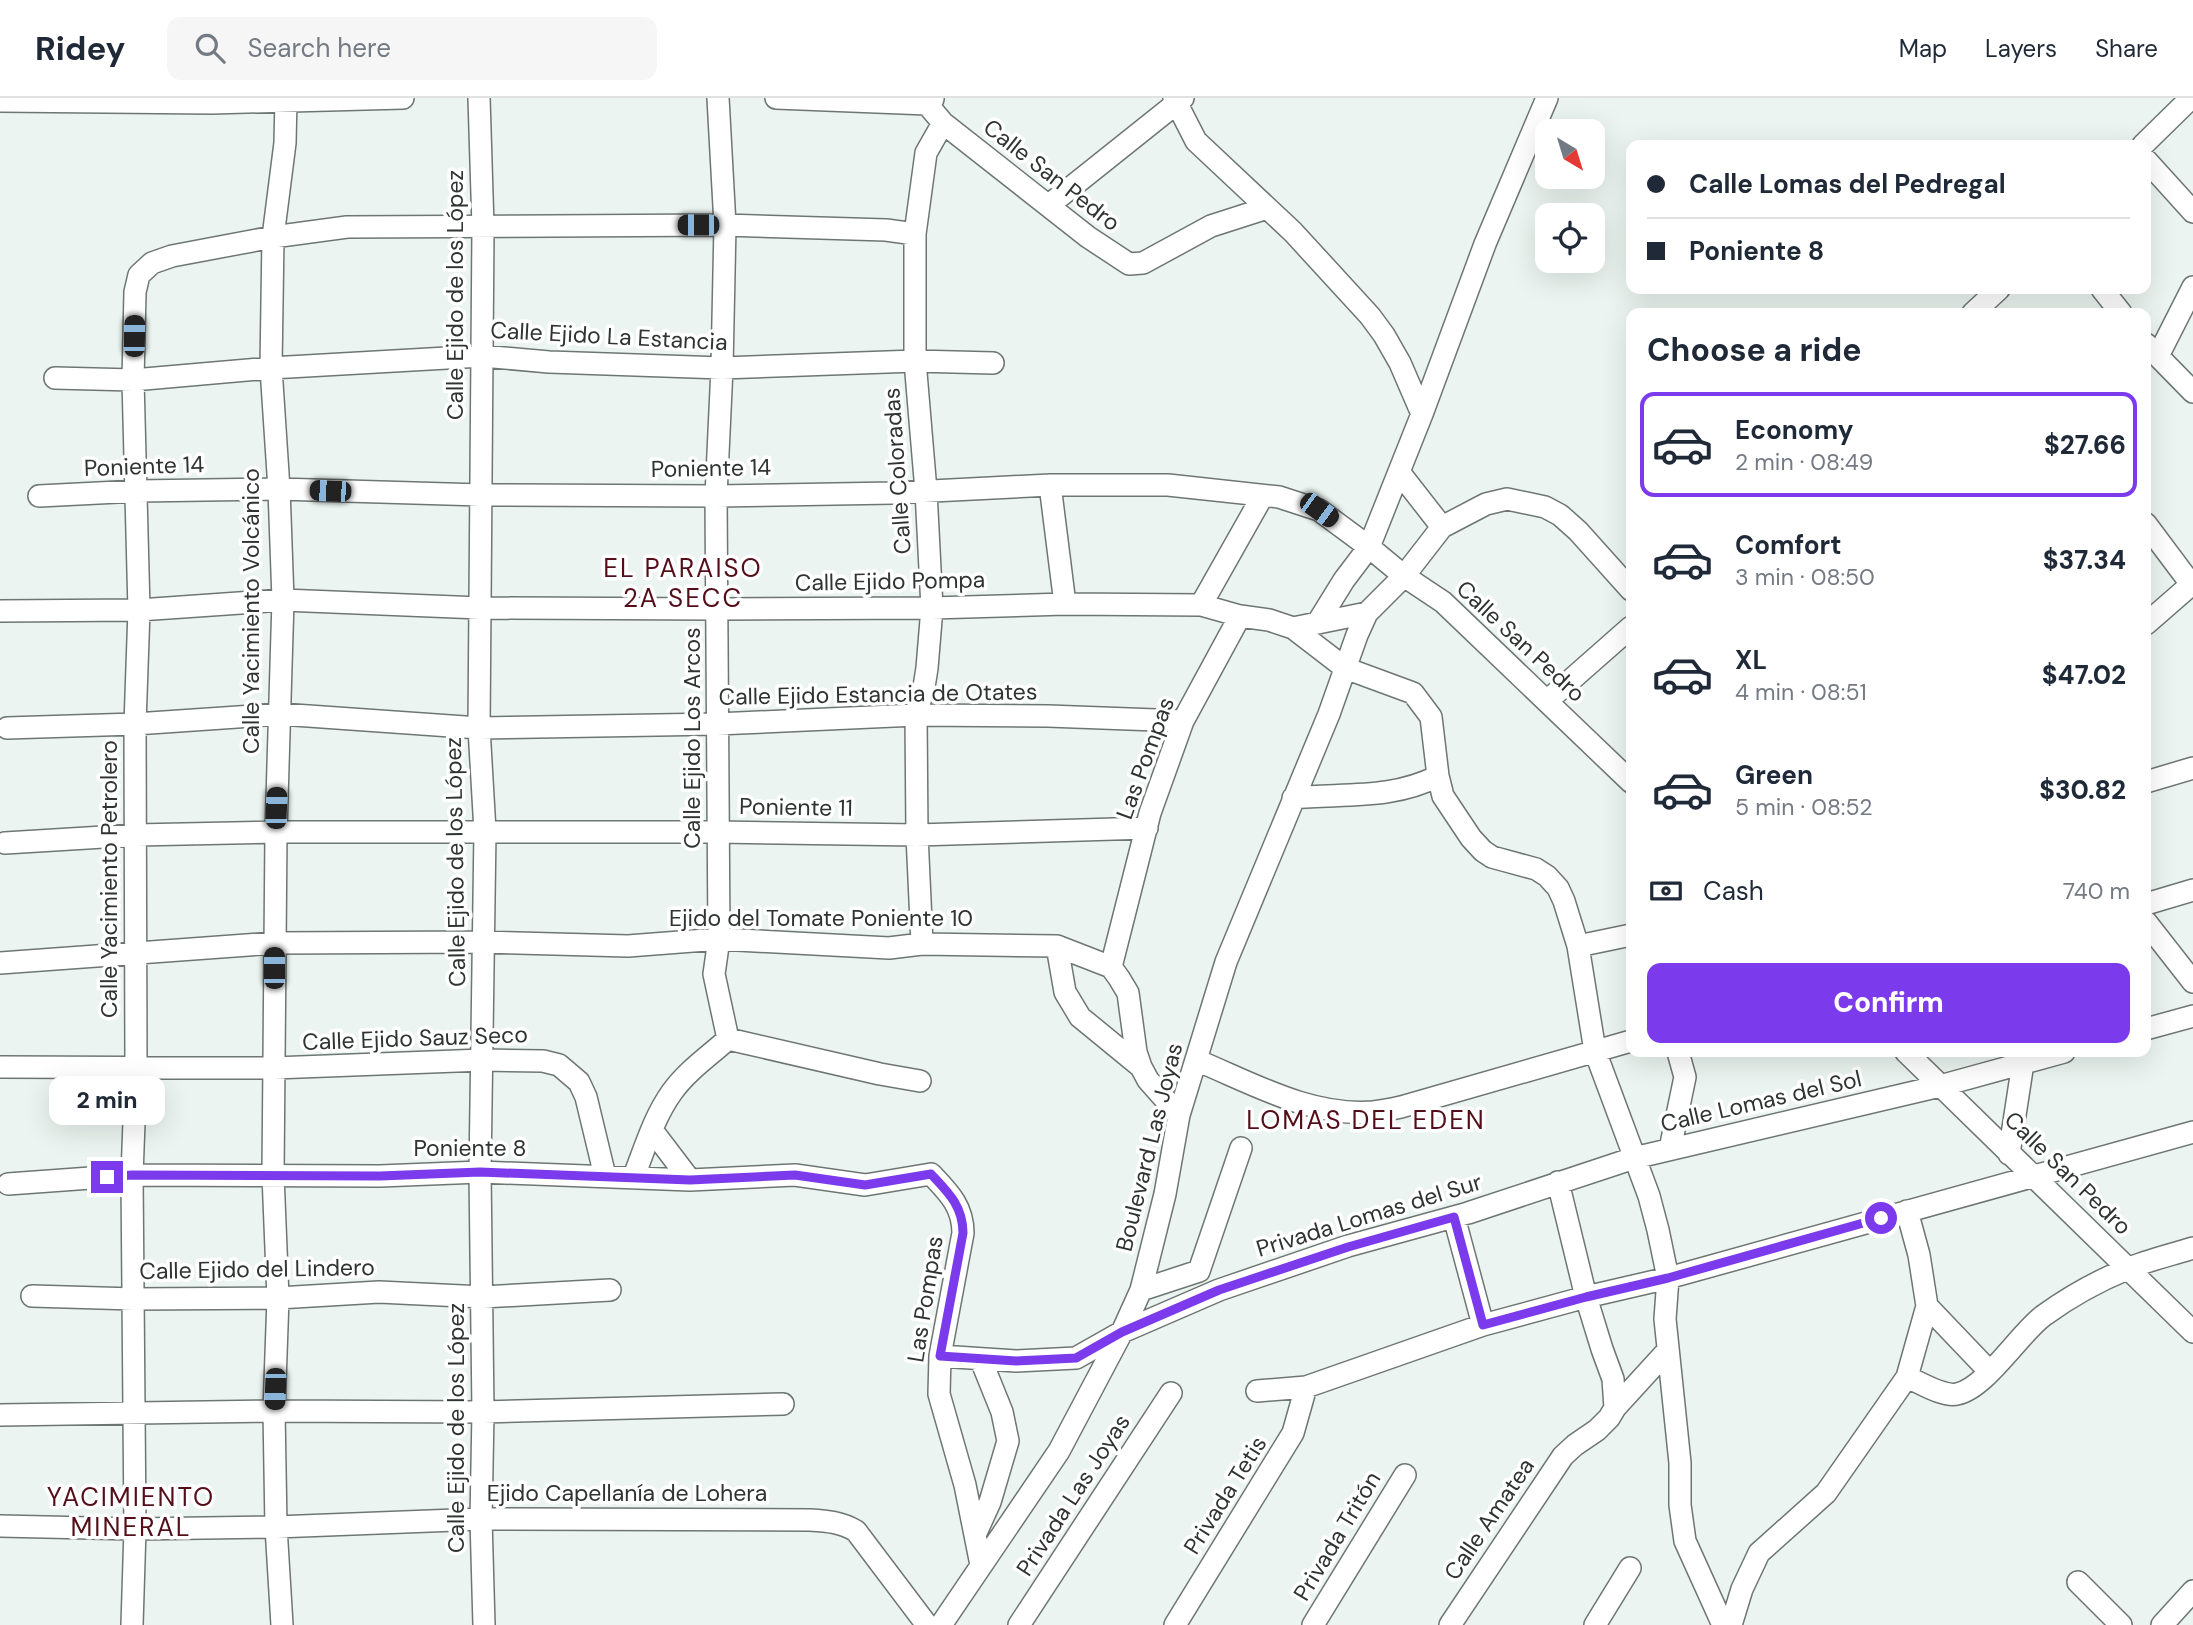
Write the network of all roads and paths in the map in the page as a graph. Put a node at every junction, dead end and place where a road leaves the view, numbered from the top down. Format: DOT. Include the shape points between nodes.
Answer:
graph roads {
  1 [pos="403,98"];
  2 [pos="479,98"];
  3 [pos="718,98"];
  4 [pos="776,98"];
  5 [pos="1547,98"];
  6 [pos="2191,98"];
  7 [pos="82,100"];
  8 [pos="212,100"];
  9 [pos="286,100"];
  10 [pos="928,100"];
  11 [pos="1178,100"];
  12 [pos="0,101"];
  13 [pos="943,124"];
  14 [pos="2148,140"];
  15 [pos="2151,166"];
  16 [pos="1049,205"];
  17 [pos="1267,208"];
  18 [pos="2193,212"];
  19 [pos="725,225"];
  20 [pos="483,227"];
  21 [pos="915,234"];
  22 [pos="273,237"];
  23 [pos="2193,287"];
  24 [pos="1993,294"];
  25 [pos="2106,294"];
  26 [pos="1978,308"];
  27 [pos="2117,308"];
  28 [pos="2152,350"];
  29 [pos="482,356"];
  30 [pos="915,361"];
  31 [pos="993,363"];
  32 [pos="271,368"];
  33 [pos="722,368"];
  34 [pos="55,378"];
  35 [pos="134,380"];
  36 [pos="2193,392"];
  37 [pos="1422,414"];
  38 [pos="1399,472"];
  39 [pos="1050,485"];
  40 [pos="279,489"];
  41 [pos="138,491"];
  42 [pos="926,491"];
  43 [pos="481,495"];
  44 [pos="716,495"];
  45 [pos="39,496"];
  46 [pos="1262,496"];
  47 [pos="1442,527"];
  48 [pos="2151,530"];
  49 [pos="1369,547"];
  50 [pos="1404,576"];
  51 [pos="2192,583"];
  52 [pos="1626,584"];
  53 [pos="283,600"];
  54 [pos="1065,604"];
  55 [pos="1201,605"];
  56 [pos="480,608"];
  57 [pos="932,608"];
  58 [pos="718,609"];
  59 [pos="139,610"];
  60 [pos="0,611"];
  61 [pos="1367,613"];
  62 [pos="1240,616"];
  63 [pos="2151,620"];
  64 [pos="1318,622"];
  65 [pos="1293,628"];
  66 [pos="1626,631"];
  67 [pos="1345,668"];
  68 [pos="1547,701"];
  69 [pos="280,714"];
  70 [pos="916,715"];
  71 [pos="1183,720"];
  72 [pos="135,724"];
  73 [pos="717,724"];
  74 [pos="7,728"];
  75 [pos="480,728"];
  76 [pos="2193,768"];
  77 [pos="1438,776"];
  78 [pos="1626,777"];
  79 [pos="2151,781"];
  80 [pos="1293,798"];
  81 [pos="1147,828"];
  82 [pos="485,831"];
  83 [pos="275,832"];
  84 [pos="718,832"];
  85 [pos="136,835"];
  86 [pos="918,835"];
  87 [pos="5,843"];
  88 [pos="2193,890"];
  89 [pos="2151,903"];
  90 [pos="2151,928"];
  91 [pos="1626,935"];
  92 [pos="719,939"];
  93 [pos="482,942"];
  94 [pos="275,943"];
  95 [pos="922,944"];
  96 [pos="1057,946"];
  97 [pos="1578,946"];
  98 [pos="136,954"];
  99 [pos="0,963"];
  100 [pos="1111,967"];
  101 [pos="2193,982"];
  102 [pos="2193,1016"];
  103 [pos="2151,1028"];
  104 [pos="728,1039"];
  105 [pos="1626,1042"];
  106 [pos="1595,1051"];
  107 [pos="1679,1057"];
  108 [pos="1911,1057"];
  109 [pos="2045,1057"];
  110 [pos="483,1060"];
  111 [pos="1196,1060"];
  112 [pos="2023,1063"];
  113 [pos="1140,1067"];
  114 [pos="0,1068"];
  115 [pos="274,1068"];
  116 [pos="136,1069"];
  117 [pos="920,1081"];
  118 [pos="1940,1086"];
  119 [pos="1179,1115"];
  120 [pos="652,1130"];
  121 [pos="2193,1132"];
  122 [pos="1241,1147"];
  123 [pos="1670,1149"];
  124 [pos="2009,1154"];
  125 [pos="1634,1158"];
  126 [pos="480,1172"];
  127 [pos="931,1174"];
  128 [pos="132,1175"];
  129 [pos="273,1175"];
  130 [pos="606,1176"];
  131 [pos="634,1177"];
  132 [pos="2033,1177"];
  133 [pos="690,1180"];
  134 [pos="1558,1182"];
  135 [pos="8,1184"];
  136 [pos="1907,1210"];
  137 [pos="1454,1217"];
  138 [pos="2193,1248"];
  139 [pos="2129,1268"];
  140 [pos="1199,1271"];
  141 [pos="1668,1278"];
  142 [pos="610,1290"];
  143 [pos="1141,1290"];
  144 [pos="32,1296"];
  145 [pos="483,1297"];
  146 [pos="1586,1297"];
  147 [pos="278,1298"];
  148 [pos="134,1299"];
  149 [pos="1192,1303"];
  150 [pos="1927,1306"];
  151 [pos="1483,1325"];
  152 [pos="1122,1332"];
  153 [pos="2193,1332"];
  154 [pos="1668,1350"];
  155 [pos="940,1356"];
  156 [pos="981,1360"];
  157 [pos="1990,1372"];
  158 [pos="1908,1377"];
  159 [pos="1306,1387"];
  160 [pos="1257,1391"];
  161 [pos="1171,1393"];
  162 [pos="783,1404"];
  163 [pos="1615,1408"];
  164 [pos="274,1411"];
  165 [pos="483,1412"];
  166 [pos="0,1415"];
  167 [pos="134,1415"];
  168 [pos="1405,1475"];
  169 [pos="481,1519"];
  170 [pos="0,1526"];
  171 [pos="276,1527"];
  172 [pos="135,1529"];
  173 [pos="975,1535"];
  174 [pos="981,1565"];
  175 [pos="1630,1567"];
  176 [pos="2078,1582"];
  177 [pos="2193,1591"];
  178 [pos="947,1616"];
  179 [pos="921,1617"];
  180 [pos="132,1625"];
  181 [pos="282,1625"];
  182 [pos="484,1625"];
  183 [pos="1019,1625"];
  184 [pos="1175,1625"];
  185 [pos="1313,1625"];
  186 [pos="1450,1625"];
  187 [pos="1595,1625"];
  188 [pos="1723,1625"];
  189 [pos="1731,1625"];
  190 [pos="2121,1625"];
  191 [pos="2162,1625"];
  1 -- 9 [label="street"];
  2 -- 20 [label="street, Calle Ejido de los López"];
  3 -- 19 [label="street, Calle Ejido Los Arcos"];
  4 -- 10 [label="street"];
  5 -- 37 [label="street" via="1485,244"];
  6 -- 14 [label="street"];
  7 -- 8 [label="street"];
  7 -- 12 [label="street"];
  8 -- 9 [label="street"];
  9 -- 22 [label="street, Calle Yacimiento Volcánico"];
  10 -- 13 [label="street, Calle San Pedro"];
  11 -- 16 [label="street"];
  11 -- 17 [label="street" via="1196,141"];
  13 -- 16 [label="street, Calle San Pedro"];
  13 -- 21 [label="street, Calle Coloradas" via="926,153"];
  15 -- 18 [label="street"];
  16 -- 17 [label="street, Calle San Pedro" via="1129,264 1143,263 1211,226"];
  17 -- 37 [label="street" via="1370,316 1400,363"];
  19 -- 20 [label="street"];
  19 -- 21 [label="street"];
  19 -- 33 [label="street, Calle Ejido Los Arcos"];
  20 -- 22 [label="street" via="347,228"];
  20 -- 29 [label="street, Calle Ejido de los López"];
  21 -- 30 [label="street, Calle Coloradas"];
  22 -- 32 [label="street, Calle Yacimiento Volcánico"];
  22 -- 35 [label="street, Calle Yacimiento Petrolero" via="172,256 152,263 139,275"];
  23 -- 28 [label="street"];
  24 -- 26 [label="street"];
  25 -- 27 [label="street"];
  28 -- 36 [label="street"];
  29 -- 32 [label="street, Calle Ejido La Estancia"];
  29 -- 33 [label="street, Calle Ejido La Estancia"];
  29 -- 43 [label="street, Calle Ejido de los López"];
  30 -- 31 [label="street, Calle Ejido La Estancia"];
  30 -- 33 [label="street, Calle Ejido La Estancia"];
  30 -- 42 [label="street, Calle Coloradas"];
  32 -- 35 [label="street, Calle Ejido La Estancia"];
  32 -- 40 [label="street, Calle Yacimiento Volcánico"];
  33 -- 44 [label="street, Calle Ejido Los Arcos"];
  34 -- 35 [label="street, Calle Ejido La Estancia"];
  35 -- 41 [label="street, Calle Yacimiento Petrolero"];
  37 -- 38 [label="street"];
  38 -- 47 [label="street"];
  38 -- 49 [label="street"];
  39 -- 42 [label="street, Poniente 14"];
  39 -- 46 [label="street, Poniente 14" via="1168,485"];
  39 -- 54 [label="street"];
  40 -- 41 [label="street, Poniente 14"];
  40 -- 43 [label="street, Poniente 14"];
  40 -- 53 [label="street, Calle Yacimiento Volcánico"];
  41 -- 45 [label="street, Poniente 14"];
  41 -- 59 [label="street, Calle Yacimiento Petrolero"];
  42 -- 44 [label="street, Poniente 14"];
  42 -- 57 [label="street, Calle Coloradas"];
  43 -- 44 [label="street, Poniente 14"];
  43 -- 56 [label="street, Calle Ejido de los López"];
  44 -- 58 [label="street, Calle Ejido Los Arcos"];
  46 -- 49 [label="street, Poniente 14" via="1319,510"];
  46 -- 55 [label="street"];
  47 -- 50 [label="street"];
  47 -- 52 [label="street" via="1486,504 1507,499 1545,507 1578,531"];
  48 -- 51 [label="street"];
  49 -- 50 [label="street, Calle San Pedro"];
  49 -- 64 [label="street"];
  50 -- 61 [label="street"];
  50 -- 68 [label="street, Calle San Pedro" via="1443,602"];
  51 -- 63 [label="street"];
  53 -- 56 [label="street, Calle Ejido Pompa"];
  53 -- 59 [label="street, Calle Ejido Pompa"];
  53 -- 69 [label="street, Calle Yacimiento Volcánico"];
  54 -- 55 [label="street, Calle Ejido Pompa"];
  54 -- 57 [label="street, Calle Ejido Pompa"];
  55 -- 62 [label="street, Calle Ejido Pompa"];
  56 -- 58 [label="street, Calle Ejido Pompa"];
  56 -- 75 [label="street, Calle Ejido de los López"];
  57 -- 58 [label="street, Calle Ejido Pompa"];
  57 -- 70 [label="street, Calle Coloradas" via="927,668"];
  58 -- 73 [label="street, Calle Ejido Los Arcos"];
  59 -- 60 [label="street, Calle Ejido Pompa"];
  59 -- 72 [label="street, Calle Yacimiento Petrolero"];
  61 -- 64 [label="street, Calle Ejido Pompa"];
  61 -- 67 [label="street, Boulevard Las Joyas"];
  62 -- 65 [label="street, Calle Ejido Pompa"];
  62 -- 71 [label="street, Las Pompas"];
  64 -- 65 [label="street, Calle Ejido Pompa"];
  65 -- 67 [label="street"];
  66 -- 68 [label="street"];
  67 -- 77 [label="street" via="1413,693 1431,717"];
  67 -- 80 [label="street, Boulevard Las Joyas"];
  68 -- 78 [label="street, Calle San Pedro"];
  69 -- 72 [label="street, Calle Ejido Estancia de Otates"];
  69 -- 75 [label="street, Calle Ejido Estancia de Otates"];
  69 -- 83 [label="street, Calle Yacimiento Volcánico"];
  70 -- 71 [label="street, Calle Ejido Estancia de Otates"];
  70 -- 73 [label="street, Calle Ejido Estancia de Otates"];
  70 -- 86 [label="street, Calle Coloradas"];
  71 -- 81 [label="street, Las Pompas"];
  72 -- 74 [label="street, Calle Ejido Estancia de Otates"];
  72 -- 85 [label="street, Calle Yacimiento Petrolero"];
  73 -- 75 [label="street, Calle Ejido Estancia de Otates"];
  73 -- 84 [label="street, Calle Ejido Los Arcos"];
  75 -- 82 [label="street, Calle Ejido de los López"];
  76 -- 79 [label="street"];
  77 -- 80 [label="street" via="1387,793"];
  77 -- 97 [label="street" via="1443,796 1483,850 1492,857 1536,869 1558,888"];
  80 -- 111 [label="street, Boulevard Las Joyas" via="1226,961"];
  81 -- 86 [label="street, Poniente 11"];
  81 -- 100 [label="street, Las Pompas"];
  82 -- 83 [label="street, Poniente 11"];
  82 -- 84 [label="street, Poniente 11"];
  82 -- 93 [label="street, Calle Ejido de los López"];
  83 -- 85 [label="street, Poniente 11"];
  83 -- 94 [label="street, Calle Yacimiento Volcánico"];
  84 -- 86 [label="street, Poniente 11"];
  84 -- 92 [label="street, Calle Ejido Los Arcos"];
  85 -- 87 [label="street, Poniente 11"];
  85 -- 98 [label="street, Calle Yacimiento Petrolero"];
  86 -- 95 [label="street, Calle Coloradas"];
  88 -- 89 [label="street"];
  90 -- 101 [label="street"];
  91 -- 97 [label="street"];
  92 -- 93 [label="street, Ejido del Tomate Poniente 10" via="628,946"];
  92 -- 95 [label="street, Ejido del Tomate Poniente 10" via="889,948"];
  92 -- 104 [label="street, Calle Ejido Los Arcos" via="714,974"];
  93 -- 94 [label="street, Ejido del Tomate Poniente 10"];
  93 -- 110 [label="street, Calle Ejido de los López"];
  94 -- 98 [label="street, Ejido del Tomate Poniente 10"];
  94 -- 115 [label="street, Calle Yacimiento Volcánico"];
  95 -- 96 [label="street, Ejido del Tomate Poniente 10"];
  96 -- 100 [label="street, Ejido del Tomate Poniente 10"];
  96 -- 113 [label="street" via="1065,992 1080,1017"];
  97 -- 106 [label="street"];
  98 -- 99 [label="street, Ejido del Tomate Poniente 10"];
  98 -- 116 [label="street, Calle Yacimiento Petrolero"];
  100 -- 113 [label="street" via="1128,993"];
  102 -- 103 [label="street"];
  104 -- 117 [label="street"];
  104 -- 120 [label="street" via="673,1091"];
  105 -- 106 [label="street"];
  106 -- 111 [label="street" via="1372,1112 1307,1105"];
  106 -- 125 [label="street"];
  107 -- 123 [label="street" via="1685,1077"];
  108 -- 118 [label="street, Calle San Pedro"];
  109 -- 112 [label="street, Calle Lomas del Sol"];
  110 -- 115 [label="street, Calle Ejido Sauz Seco"];
  110 -- 126 [label="street, Calle Ejido de los López"];
  110 -- 130 [label="street, Calle Ejido Sauz Seco" via="543,1061 559,1065 579,1082"];
  111 -- 119 [label="street, Boulevard Las Joyas"];
  112 -- 118 [label="street, Calle Lomas del Sol"];
  112 -- 124 [label="street"];
  113 -- 119 [label="street"];
  114 -- 116 [label="street, Calle Ejido Sauz Seco"];
  115 -- 116 [label="street, Calle Ejido Sauz Seco"];
  115 -- 129 [label="street, Calle Yacimiento Volcánico"];
  116 -- 128 [label="street, Calle Yacimiento Petrolero"];
  118 -- 123 [label="street, Calle Lomas del Sol"];
  118 -- 124 [label="street, Calle San Pedro"];
  119 -- 143 [label="street, Boulevard Las Joyas"];
  120 -- 131 [label="street"];
  120 -- 133 [label="street"];
  121 -- 132 [label="street"];
  122 -- 140 [label="street"];
  123 -- 125 [label="street, Calle Lomas del Sol"];
  124 -- 132 [label="street, Calle San Pedro"];
  125 -- 134 [label="street, Privada Lomas del Sur"];
  125 -- 141 [label="street" via="1649,1196"];
  126 -- 129 [label="street, Poniente 8"];
  126 -- 130 [label="street, Poniente 8"];
  126 -- 145 [label="street, Calle Ejido de los López"];
  127 -- 133 [label="street, Poniente 8" via="865,1185 795,1175"];
  127 -- 155 [label="street, Las Pompas" via="956,1201 963,1221"];
  128 -- 129 [label="street, Poniente 8"];
  128 -- 135 [label="street, Poniente 8"];
  128 -- 148 [label="street, Calle Yacimiento Petrolero"];
  129 -- 147 [label="street, Calle Yacimiento Volcánico"];
  130 -- 131 [label="street, Poniente 8"];
  131 -- 133 [label="street, Poniente 8"];
  132 -- 136 [label="street"];
  132 -- 139 [label="street, Calle San Pedro"];
  134 -- 137 [label="street, Privada Lomas del Sur"];
  134 -- 146 [label="street"];
  136 -- 141 [label="street"];
  136 -- 150 [label="street"];
  137 -- 149 [label="street, Privada Lomas del Sur" via="1348,1247"];
  137 -- 151 [label="street"];
  138 -- 139 [label="street"];
  139 -- 153 [label="street, Calle San Pedro"];
  139 -- 157 [label="street" via="2076,1294 2041,1318"];
  140 -- 143 [label="street"];
  140 -- 149 [label="street"];
  141 -- 146 [label="street"];
  141 -- 154 [label="street"];
  142 -- 145 [label="street, Calle Ejido del Lindero"];
  143 -- 152 [label="street, Boulevard Las Joyas"];
  144 -- 148 [label="street, Calle Ejido del Lindero"];
  145 -- 147 [label="street, Calle Ejido del Lindero" via="379,1292"];
  145 -- 165 [label="street, Calle Ejido de los López"];
  146 -- 151 [label="street"];
  146 -- 163 [label="street" via="1613,1379"];
  147 -- 148 [label="street, Calle Ejido del Lindero"];
  147 -- 164 [label="street, Calle Yacimiento Volcánico"];
  148 -- 167 [label="street, Calle Yacimiento Petrolero"];
  149 -- 152 [label="street, Privada Lomas del Sur"];
  150 -- 157 [label="street"];
  150 -- 158 [label="street"];
  151 -- 159 [label="street"];
  152 -- 156 [label="street, Privada Lomas del Sur" via="1076,1358"];
  152 -- 174 [label="street, Boulevard Las Joyas" via="1059,1451"];
  154 -- 163 [label="street, Calle Amatea"];
  154 -- 188 [label="street" via="1685,1541"];
  155 -- 156 [label="street, Privada Lomas del Sur"];
  155 -- 173 [label="street, Las Pompas" via="939,1394"];
  156 -- 173 [label="street" via="1002,1412 1007,1441 990,1502"];
  157 -- 158 [label="street" via="1955,1395"];
  158 -- 189 [label="street" via="1826,1493 1759,1553"];
  159 -- 160 [label="street"];
  159 -- 184 [label="street, Privada Tetis" via="1293,1433"];
  161 -- 183 [label="street, Privada Las Joyas"];
  162 -- 165 [label="street"];
  163 -- 186 [label="street, Calle Amatea" via="1550,1473"];
  164 -- 165 [label="street"];
  164 -- 167 [label="street"];
  164 -- 171 [label="street, Calle Yacimiento Volcánico"];
  165 -- 169 [label="street, Calle Ejido de los López"];
  166 -- 167 [label="street"];
  167 -- 172 [label="street, Calle Yacimiento Petrolero"];
  168 -- 185 [label="street, Privada Tritón"];
  169 -- 171 [label="street, Ejido Capellanía de Lohera"];
  169 -- 179 [label="street, Ejido Capellanía de Lohera" via="834,1522 856,1531"];
  169 -- 182 [label="street, Calle Ejido de los López"];
  170 -- 172 [label="street, Ejido Capellanía de Lohera"];
  171 -- 172 [label="street, Ejido Capellanía de Lohera"];
  171 -- 181 [label="street, Calle Yacimiento Volcánico"];
  172 -- 180 [label="street, Calle Yacimiento Petrolero"];
  173 -- 174 [label="street, Las Pompas"];
  174 -- 178 [label="street, Boulevard Las Joyas"];
  175 -- 187 [label="street"];
  176 -- 190 [label="street"];
  177 -- 191 [label="street"];
  178 -- 179 [label="street"];
}
